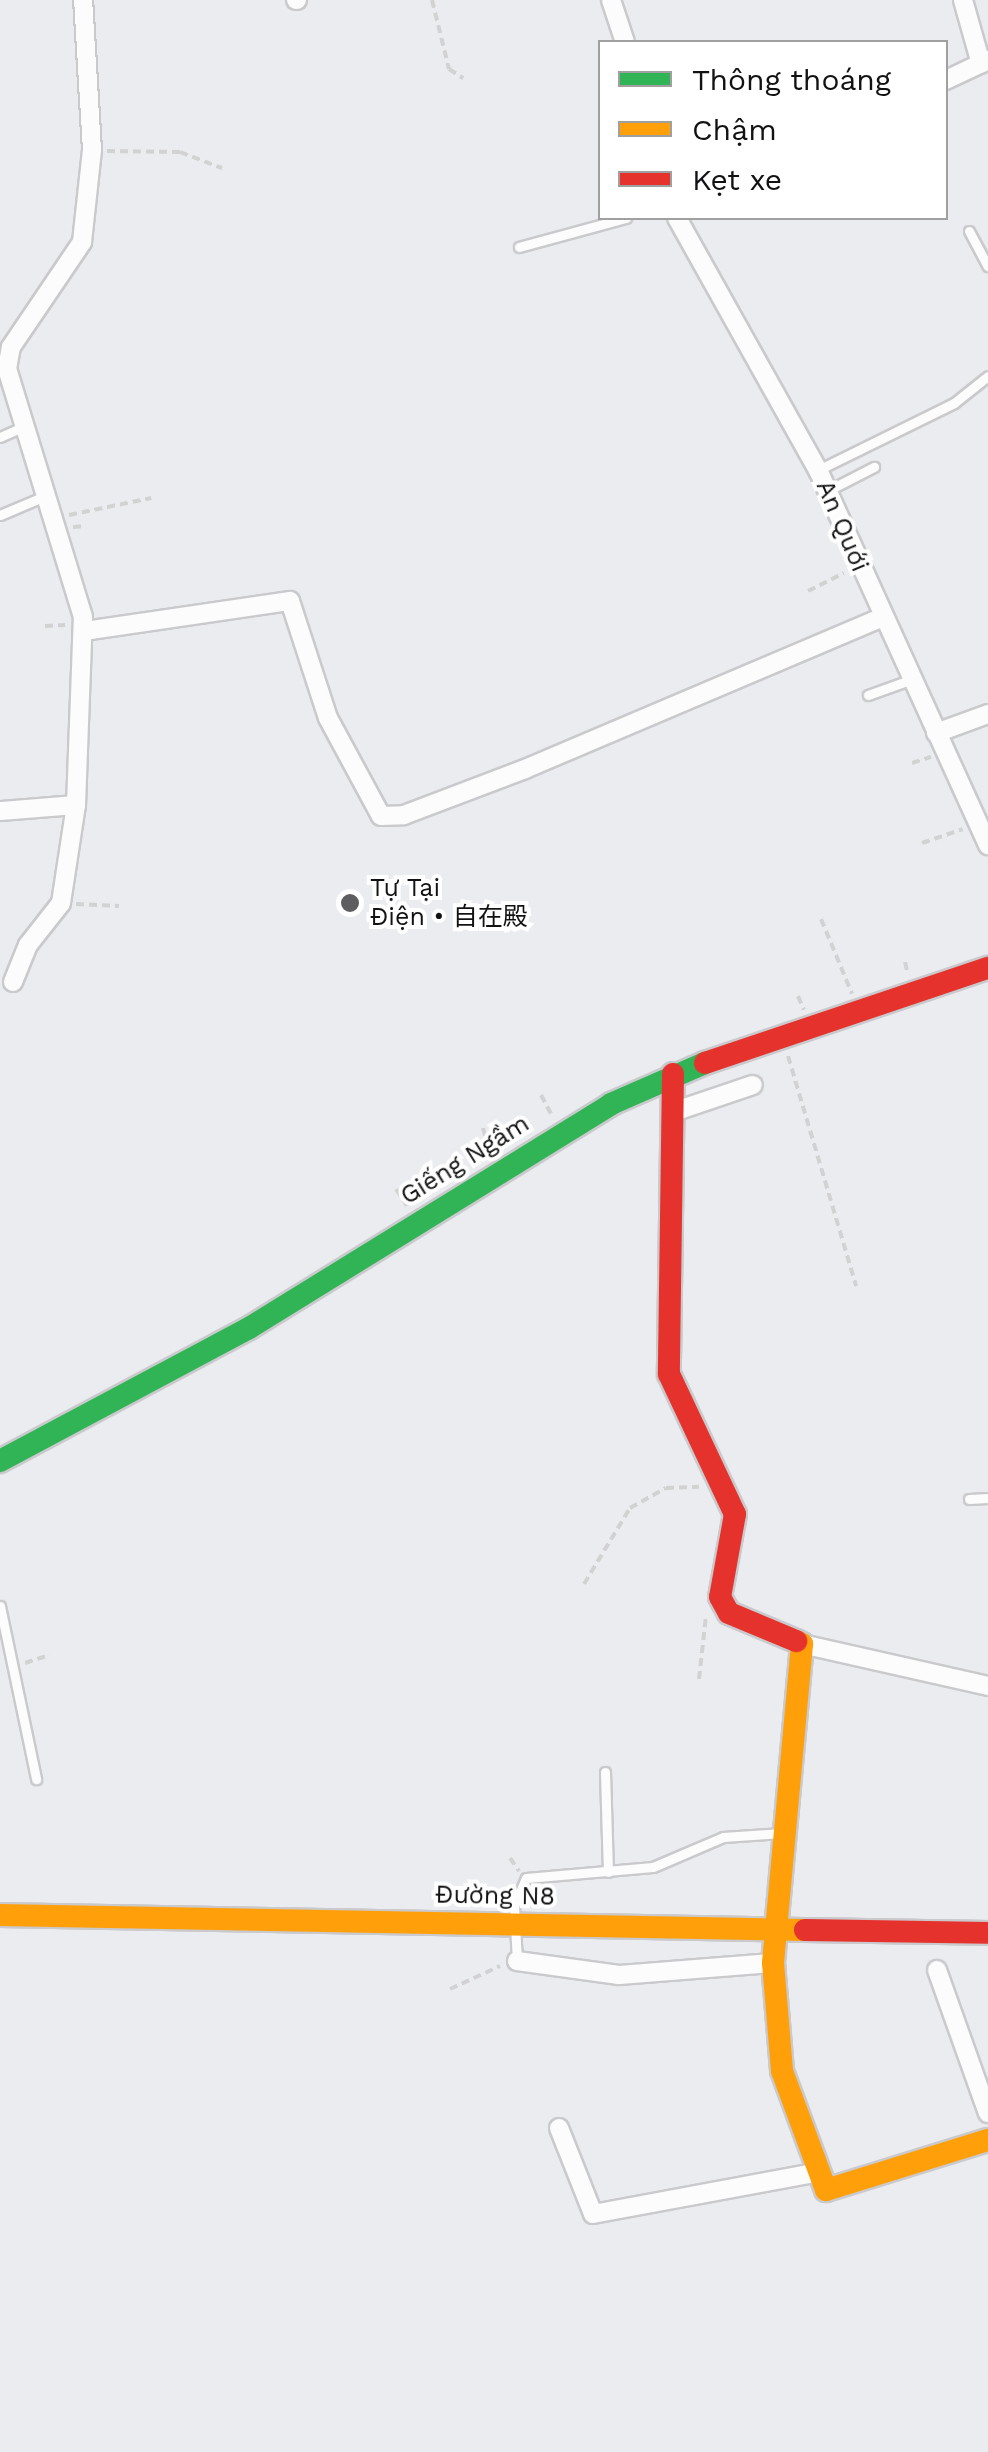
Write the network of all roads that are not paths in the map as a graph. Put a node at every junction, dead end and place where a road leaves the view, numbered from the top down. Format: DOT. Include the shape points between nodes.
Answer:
graph roads {
  1 [pos="83,0"];
  2 [pos="612,0"];
  3 [pos="963,0"];
  4 [pos="624,40"];
  5 [pos="985,62"];
  6 [pos="948,79"];
  7 [pos="619,220"];
  8 [pos="679,220"];
  9 [pos="968,231"];
  10 [pos="519,247"];
  11 [pos="988,266"];
  12 [pos="988,376"];
  13 [pos="22,428"];
  14 [pos="0,437"];
  15 [pos="874,467"];
  16 [pos="818,470"];
  17 [pos="827,491"];
  18 [pos="45,496"];
  19 [pos="0,514"];
  20 [pos="881,618"];
  21 [pos="84,631"];
  22 [pos="910,680"];
  23 [pos="868,695"];
  24 [pos="988,714"];
  25 [pos="936,732"];
  26 [pos="76,805"];
  27 [pos="0,810"];
  28 [pos="988,845"];
  29 [pos="988,968"];
  30 [pos="13,982"];
  31 [pos="674,1074"];
  32 [pos="753,1085"];
  33 [pos="676,1110"];
  34 [pos="0,1460"];
  35 [pos="988,1498"];
  36 [pos="968,1499"];
  37 [pos="0,1606"];
  38 [pos="802,1644"];
  39 [pos="988,1686"];
  40 [pos="604,1772"];
  41 [pos="36,1779"];
  42 [pos="782,1834"];
  43 [pos="608,1872"];
  44 [pos="0,1914"];
  45 [pos="515,1924"];
  46 [pos="775,1929"];
  47 [pos="988,1933"];
  48 [pos="516,1960"];
  49 [pos="773,1963"];
  50 [pos="937,1970"];
  51 [pos="988,2112"];
  52 [pos="559,2128"];
  53 [pos="988,2140"];
  54 [pos="820,2172"];
  1 -- 13 [label="street" via="92,150 78,253 11,348 7,369"];
  2 -- 4 [label="street"];
  3 -- 5 [label="street"];
  5 -- 6 [label="street"];
  7 -- 10 [label="lane"];
  8 -- 16 [label="street, An Quới"];
  9 -- 11 [label="lane"];
  12 -- 16 [label="lane" via="954,403"];
  13 -- 14 [label="lane"];
  13 -- 18 [label="street"];
  15 -- 17 [label="lane"];
  16 -- 17 [label="street, An Quới"];
  17 -- 20 [label="street, An Quới"];
  18 -- 19 [label="lane"];
  18 -- 21 [label="street"];
  20 -- 21 [label="street" via="404,815 381,816 328,718 290,600"];
  20 -- 22 [label="street, An Quới"];
  21 -- 26 [label="street"];
  22 -- 23 [label="lane"];
  22 -- 25 [label="street, An Quới"];
  24 -- 25 [label="street"];
  25 -- 28 [label="street, An Quới"];
  26 -- 27 [label="street"];
  26 -- 30 [label="street" via="61,903 28,944"];
  29 -- 31 [label="street, Giếng Ngầm"];
  31 -- 33 [label="street"];
  31 -- 34 [label="street, Giếng Ngầm" via="496,1171 249,1328"];
  32 -- 33 [label="street"];
  33 -- 38 [label="street" via="670,1374 676,1402 729,1488 735,1535 718,1582 722,1605"];
  35 -- 36 [label="lane"];
  37 -- 41 [label="lane"];
  38 -- 39 [label="street"];
  38 -- 42 [label="street" via="792,1796"];
  40 -- 43 [label="lane"];
  42 -- 43 [label="lane" via="724,1837 671,1863"];
  42 -- 46 [label="street"];
  43 -- 45 [label="lane" via="526,1878 518,1884"];
  44 -- 45 [label="street, Đường N8"];
  45 -- 46 [label="street, Đường N8"];
  45 -- 48 [label="lane"];
  46 -- 47 [label="street, Đường N8"];
  46 -- 49 [label="street"];
  48 -- 49 [label="street" via="618,1975"];
  49 -- 54 [label="street" via="782,2071"];
  50 -- 51 [label="street"];
  52 -- 54 [label="street" via="593,2214"];
  53 -- 54 [label="street" via="826,2190"];
}
